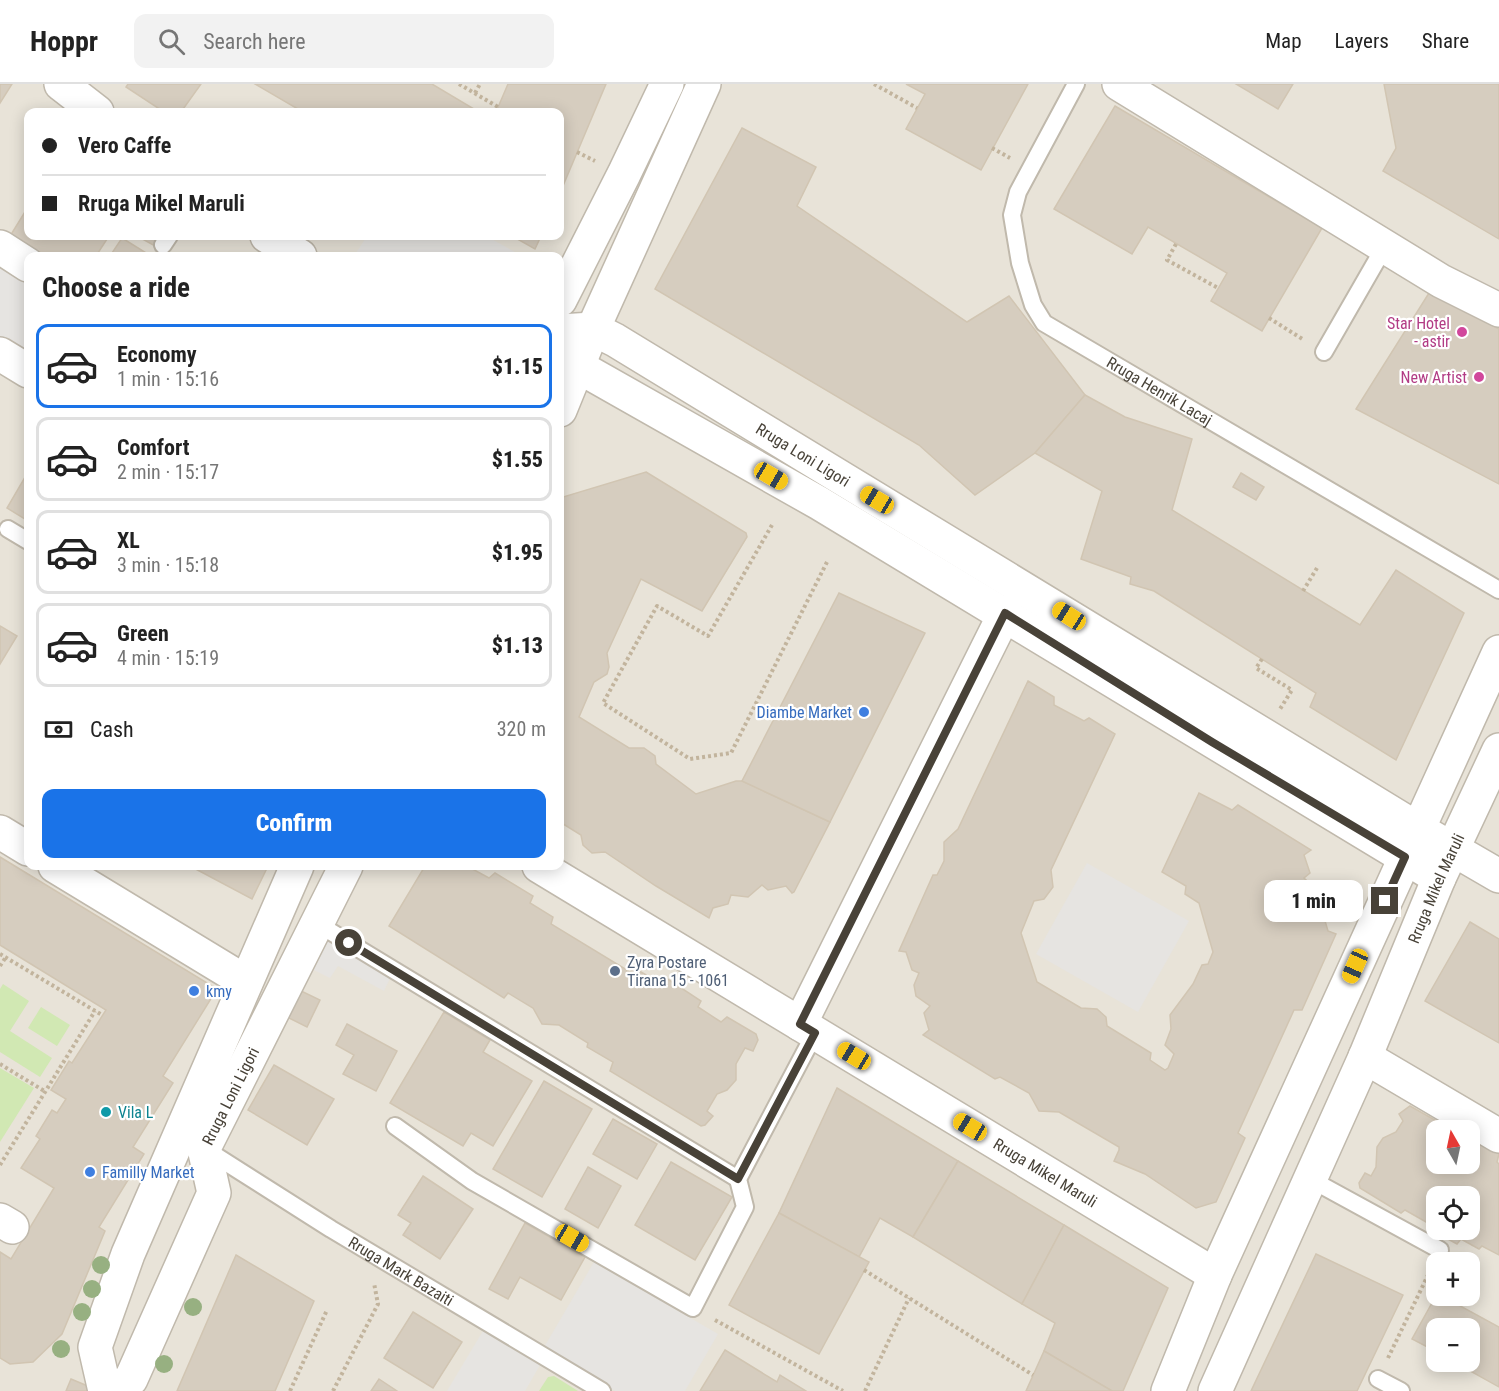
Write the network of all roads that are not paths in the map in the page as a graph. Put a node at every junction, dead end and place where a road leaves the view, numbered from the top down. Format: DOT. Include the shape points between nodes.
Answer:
graph roads {
  1 [pos="61,84"];
  2 [pos="667,84"];
  3 [pos="704,84"];
  4 [pos="1076,84"];
  5 [pos="1130,87"];
  6 [pos="92,108"];
  7 [pos="274,240"];
  8 [pos="1384,246"];
  9 [pos="0,248"];
  10 [pos="293,252"];
  11 [pos="24,263"];
  12 [pos="564,292"];
  13 [pos="1499,310"];
  14 [pos="593,329"];
  15 [pos="564,331"];
  16 [pos="1324,352"];
  17 [pos="0,354"];
  18 [pos="569,357"];
  19 [pos="24,369"];
  20 [pos="564,386"];
  21 [pos="8,529"];
  22 [pos="24,539"];
  23 [pos="1499,590"];
  24 [pos="1005,613"];
  25 [pos="1499,652"];
  26 [pos="1499,750"];
  27 [pos="0,832"];
  28 [pos="1411,843"];
  29 [pos="24,847"];
  30 [pos="1446,863"];
  31 [pos="62,870"];
  32 [pos="295,870"];
  33 [pos="344,870"];
  34 [pos="546,870"];
  35 [pos="1499,876"];
  36 [pos="318,924"];
  37 [pos="246,982"];
  38 [pos="807,1028"];
  39 [pos="1365,1057"];
  40 [pos="395,1126"];
  41 [pos="1499,1136"];
  42 [pos="204,1148"];
  43 [pos="738,1179"];
  44 [pos="1310,1179"];
  45 [pos="1440,1250"];
  46 [pos="1215,1275"];
  47 [pos="1378,1379"];
  48 [pos="105,1391"];
  49 [pos="116,1391"];
  50 [pos="602,1391"];
  51 [pos="1168,1391"];
  52 [pos="1215,1391"];
  53 [pos="1401,1391"];
  1 -- 6 [label="street"];
  2 -- 12 [label="street"];
  3 -- 14 [label="street"];
  4 -- 23 [label="lane, Rruga Henrik Lacaj" via="1018,192 1012,215 1020,263 1033,305 1044,323"];
  5 -- 8 [label="street"];
  7 -- 10 [label="street"];
  8 -- 13 [label="street"];
  8 -- 16 [label="lane"];
  9 -- 11 [label="street"];
  14 -- 15 [label="street"];
  14 -- 18 [label="street"];
  14 -- 28 [label="street, Rruga Loni Ligori" via="1264,736"];
  17 -- 19 [label="street"];
  18 -- 20 [label="street"];
  18 -- 24 [label="street"];
  21 -- 22 [label="lane"];
  24 -- 28 [label="street" via="1204,737"];
  24 -- 38 [label="street"];
  25 -- 28 [label="street"];
  26 -- 30 [label="street, Rruga Mikel Maruli"];
  27 -- 29 [label="street"];
  28 -- 30 [label="street"];
  28 -- 46 [label="street"];
  30 -- 35 [label="street"];
  30 -- 39 [label="street, Rruga Mikel Maruli"];
  31 -- 37 [label="street"];
  32 -- 37 [label="street, Rruga Loni Ligori"];
  33 -- 36 [label="street, Rruga Loni Ligori"];
  34 -- 38 [label="street, Rruga Mikel Maruli"];
  36 -- 42 [label="street, Rruga Loni Ligori"];
  36 -- 43 [label="lane"];
  37 -- 48 [label="street, Rruga Loni Ligori" via="128,1254 95,1347"];
  38 -- 43 [label="lane"];
  38 -- 46 [label="street, Rruga Mikel Maruli"];
  39 -- 41 [label="street"];
  39 -- 44 [label="street, Rruga Mikel Maruli"];
  40 -- 43 [label="lane" via="472,1181 693,1308 745,1207"];
  42 -- 49 [label="street, Rruga Loni Ligori" via="214,1193 131,1379"];
  42 -- 50 [label="lane, Rruga Mark Bazaiti"];
  44 -- 45 [label="lane"];
  44 -- 52 [label="street, Rruga Mikel Maruli"];
  46 -- 51 [label="street"];
  47 -- 53 [label="lane"];
}
